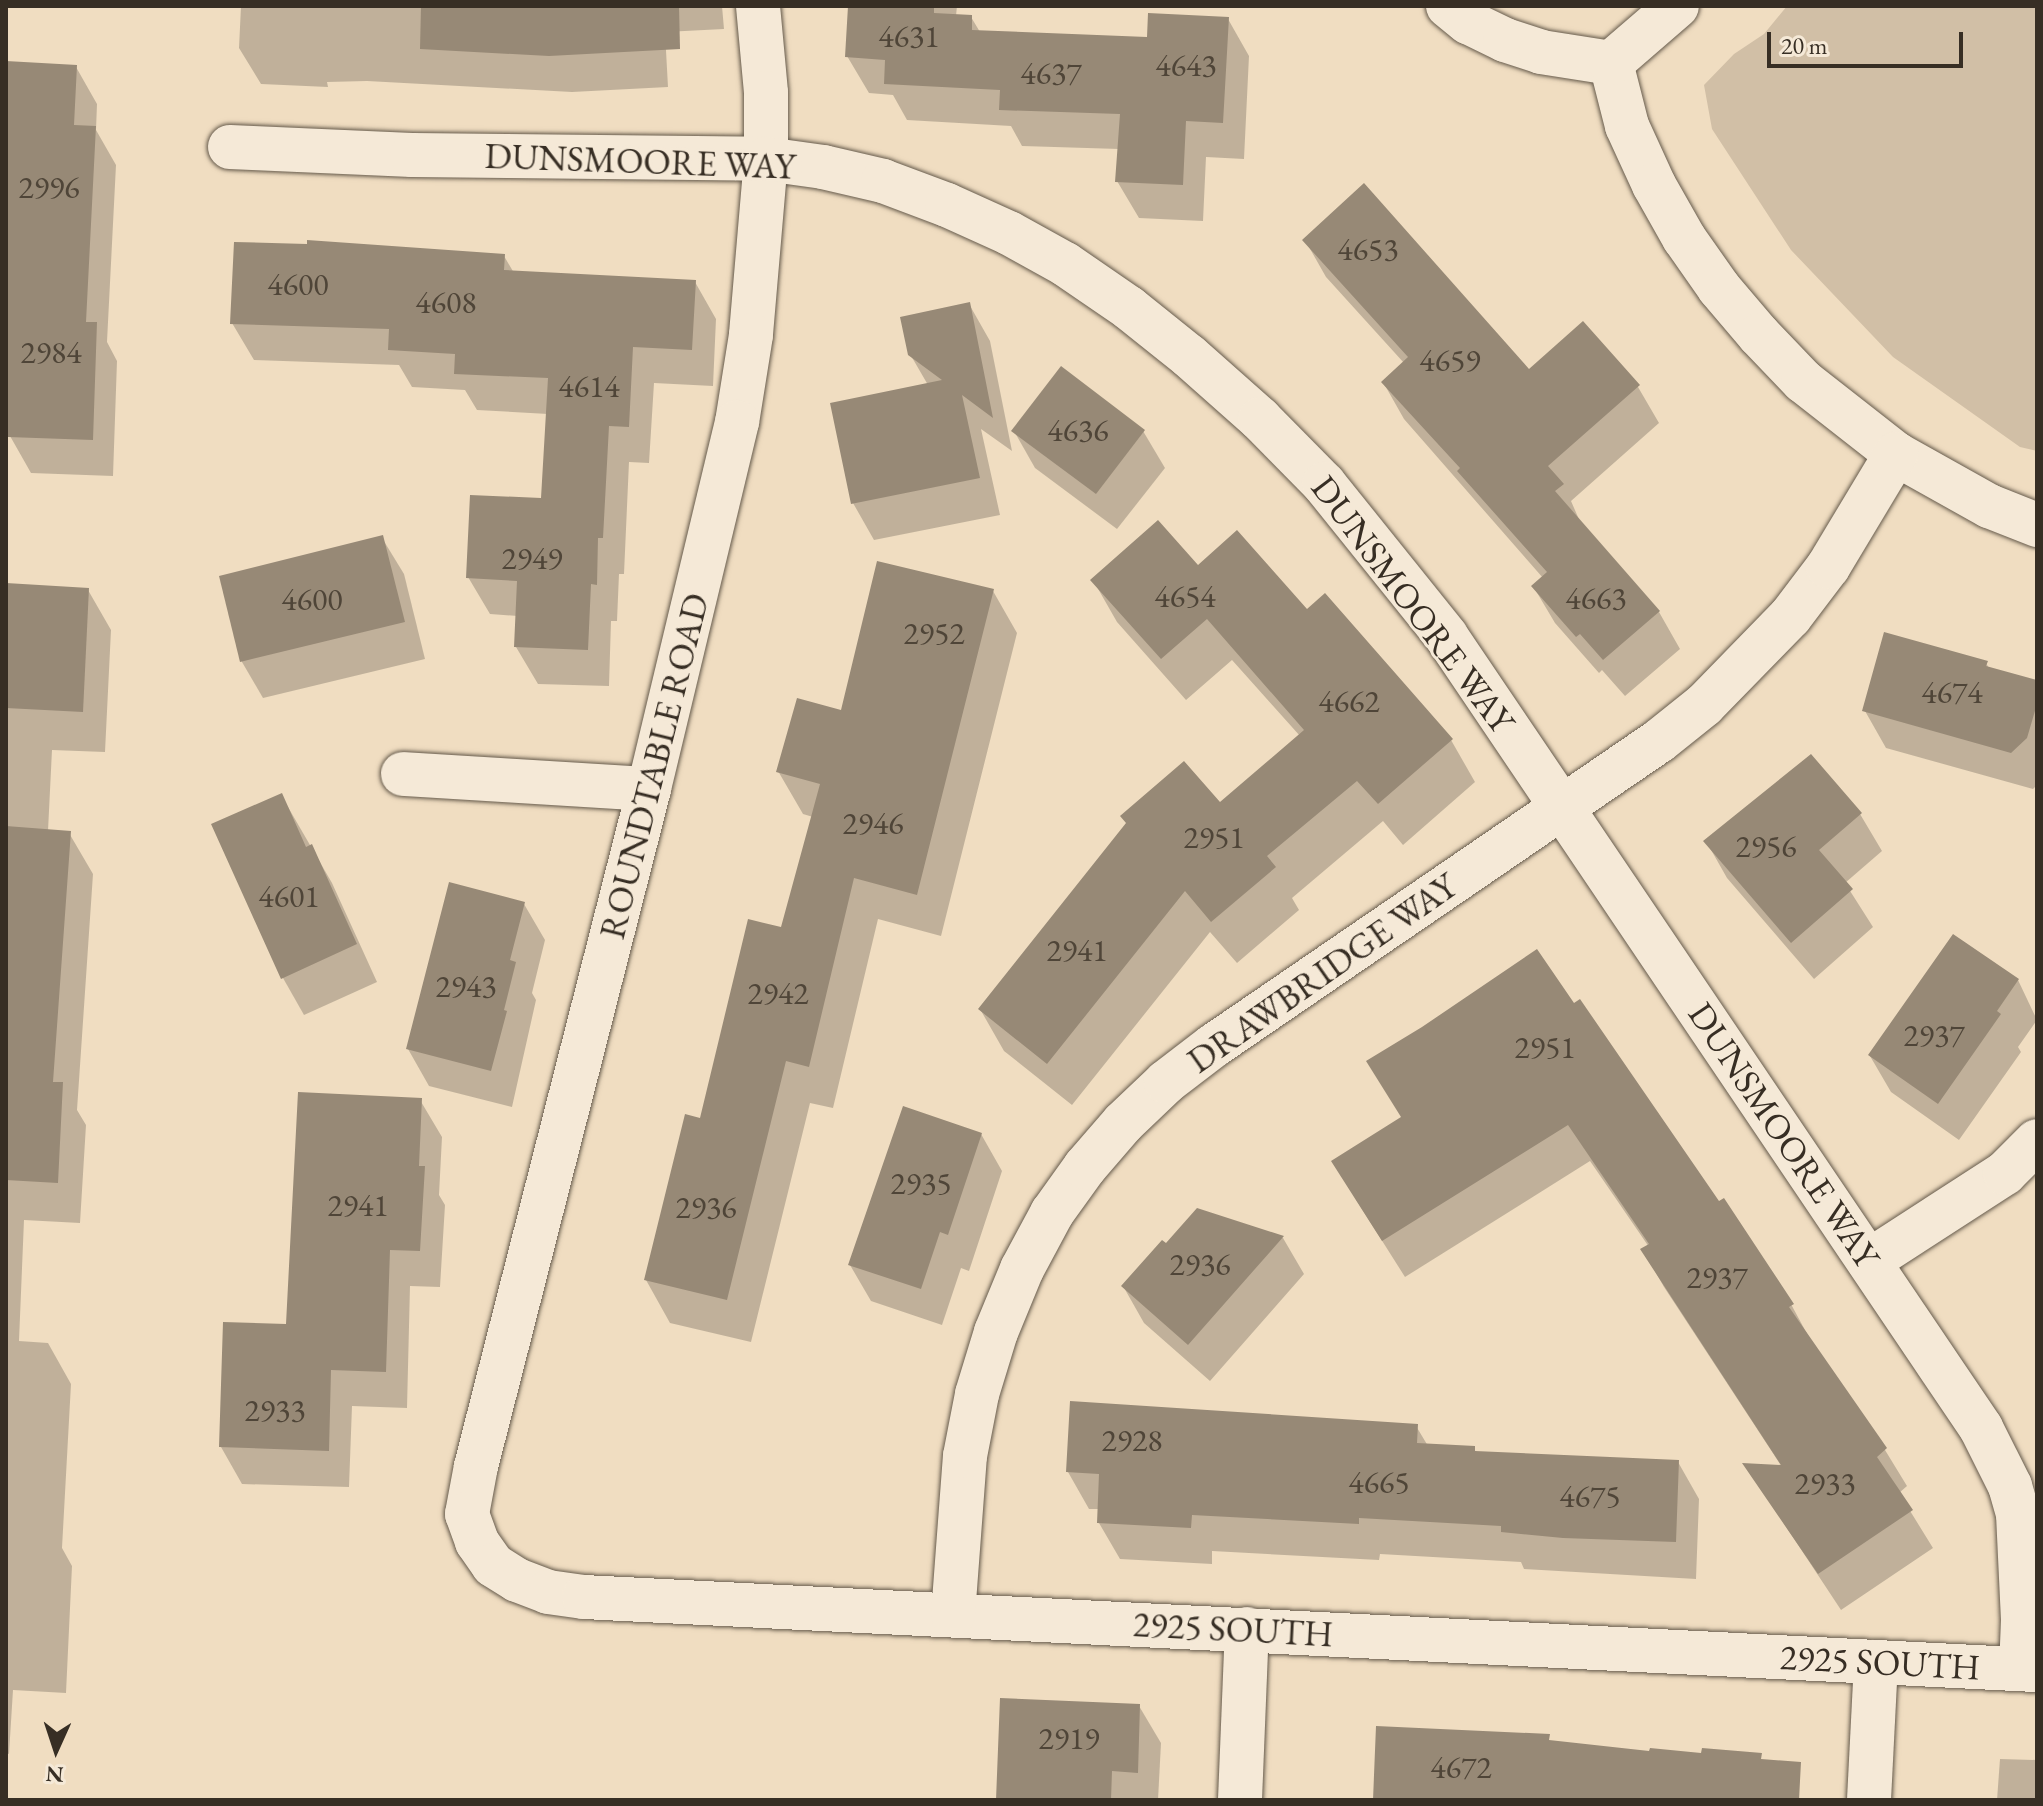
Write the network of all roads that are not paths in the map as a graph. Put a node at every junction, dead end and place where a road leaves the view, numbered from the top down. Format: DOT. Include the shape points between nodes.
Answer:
graph roads {
  1 [pos="758,6"];
  2 [pos="1448,6"];
  3 [pos="1677,6"];
  4 [pos="1611,63"];
  5 [pos="230,147"];
  6 [pos="766,159"];
  7 [pos="1896,454"];
  8 [pos="2037,525"];
  9 [pos="403,774"];
  10 [pos="649,789"];
  11 [pos="1563,806"];
  12 [pos="2037,1141"];
  13 [pos="1869,1261"];
  14 [pos="467,1514"];
  15 [pos="953,1615"];
  16 [pos="1247,1629"];
  17 [pos="1876,1662"];
  18 [pos="2029,1669"];
  19 [pos="1240,1800"];
  20 [pos="1869,1800"];
  1 -- 6 [label="street, ROUNDTABLE ROAD"];
  2 -- 4 [label="street" via="1505,40 1541,52"];
  3 -- 4 [label="street"];
  4 -- 7 [label="street" via="1627,126 1654,185 1719,288 1803,381"];
  5 -- 6 [label="street, DUNSMOORE WAY"];
  6 -- 10 [label="street, ROUNDTABLE ROAD" via="751,335 737,422"];
  6 -- 11 [label="street, DUNSMOORE WAY" via="883,181 960,210 1065,264 1177,347 1324,484 1446,636"];
  7 -- 8 [label="street" via="1989,506"];
  7 -- 11 [label="street, DRAWBRIDGE WAY" via="1828,567 1748,663 1659,741"];
  9 -- 10 [label="street"];
  10 -- 14 [label="street, ROUNDTABLE ROAD"];
  11 -- 13 [label="street, DUNSMOORE WAY"];
  11 -- 15 [label="street, DRAWBRIDGE WAY" via="1213,1046 1155,1092 1085,1167 1022,1269 977,1394 965,1456"];
  12 -- 13 [label="street" via="2005,1173"];
  13 -- 18 [label="street, DUNSMOORE WAY" via="1981,1428 2010,1486 2021,1545"];
  14 -- 15 [label="street, 2925 SOUTH" via="493,1565 548,1592"];
  15 -- 16 [label="street, 2925 SOUTH"];
  16 -- 17 [label="street, 2925 SOUTH"];
  16 -- 19 [label="street"];
  17 -- 18 [label="street, 2925 SOUTH"];
  17 -- 20 [label="street"];
}
